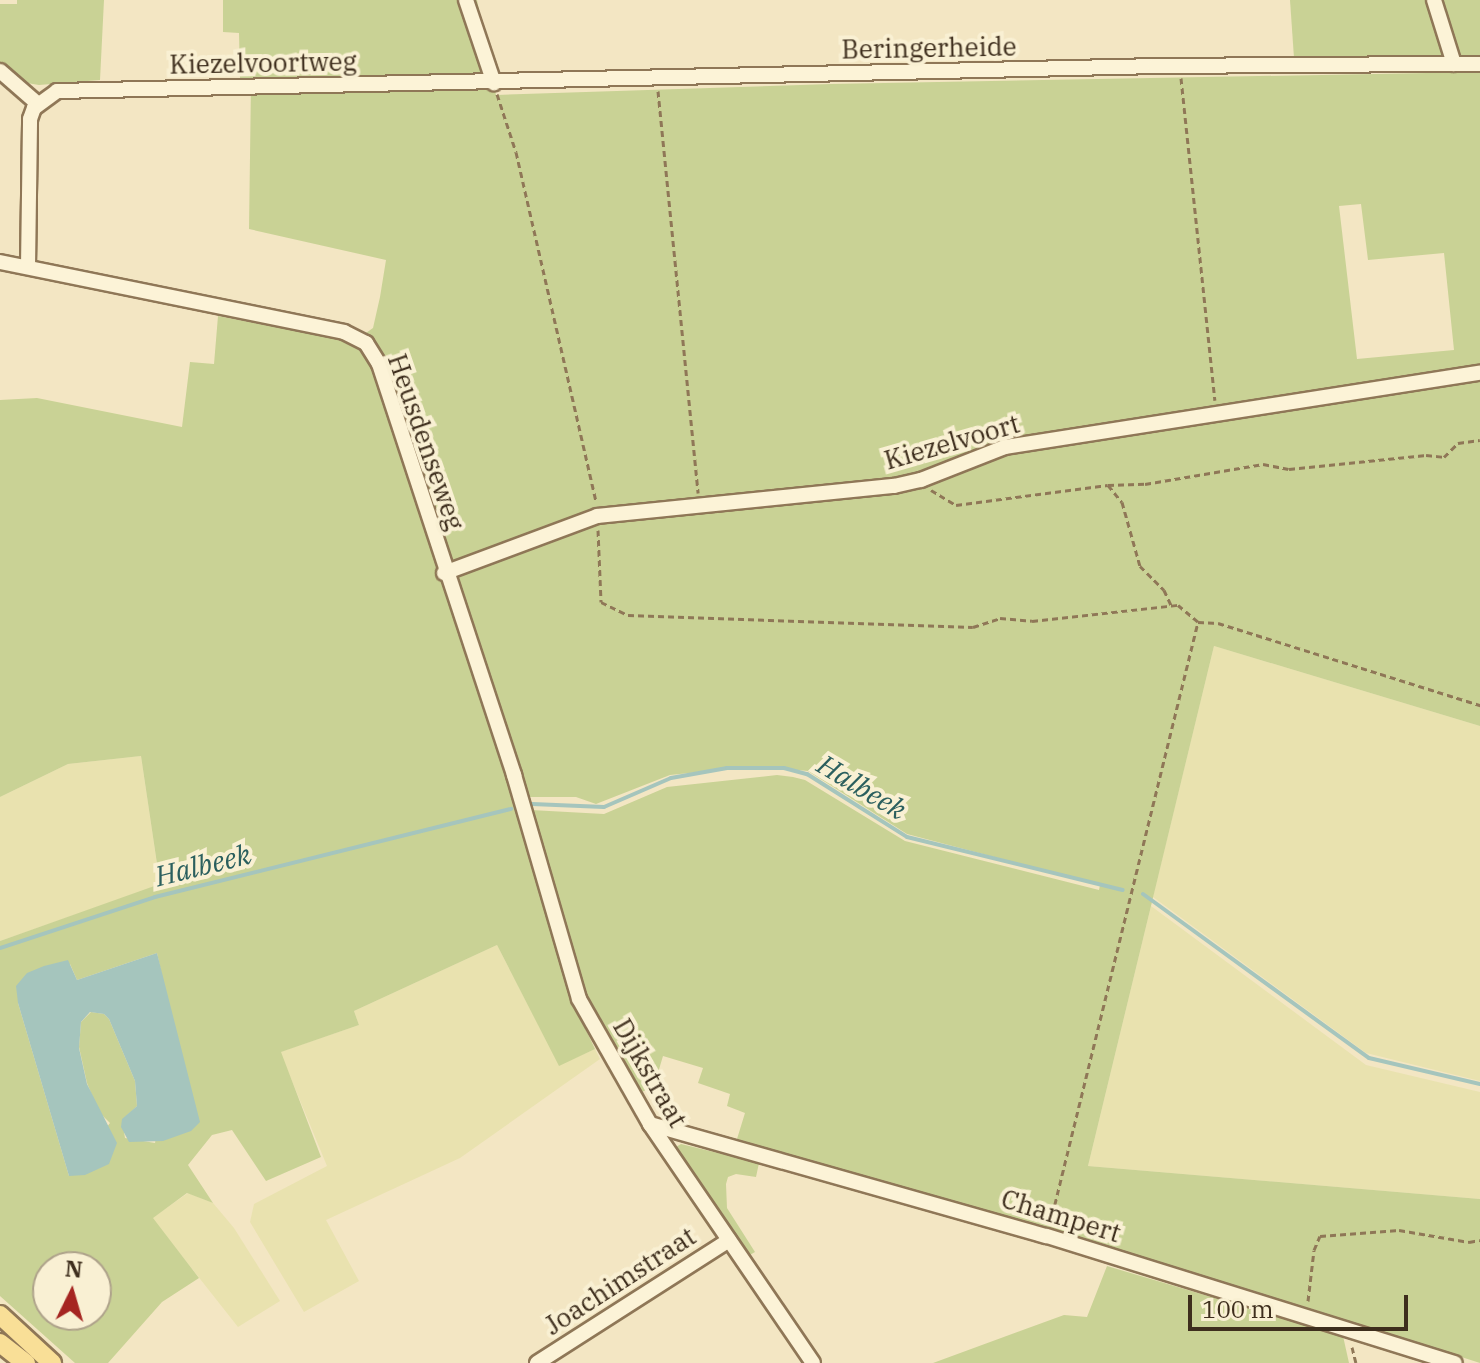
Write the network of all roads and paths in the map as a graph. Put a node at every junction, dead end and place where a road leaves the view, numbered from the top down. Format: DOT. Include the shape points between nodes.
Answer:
graph roads {
  1 [pos="466,0"];
  2 [pos="1434,0"];
  3 [pos="1454,64"];
  4 [pos="1480,64"];
  5 [pos="1180,66"];
  6 [pos="0,71"];
  7 [pos="657,79"];
  8 [pos="494,83"];
  9 [pos="38,104"];
  10 [pos="0,262"];
  11 [pos="28,267"];
  12 [pos="1480,373"];
  13 [pos="1216,416"];
  14 [pos="1480,440"];
  15 [pos="921,480"];
  16 [pos="1108,485"];
  17 [pos="700,506"];
  18 [pos="597,516"];
  19 [pos="444,573"];
  20 [pos="1171,605"];
  21 [pos="1198,622"];
  22 [pos="1480,705"];
  23 [pos="514,775"];
  24 [pos="650,1124"];
  25 [pos="1047,1236"];
  26 [pos="729,1240"];
  27 [pos="1480,1240"];
  28 [pos="0,1315"];
  29 [pos="1307,1317"];
  30 [pos="0,1343"];
  31 [pos="26,1363"];
  32 [pos="52,1363"];
  33 [pos="537,1363"];
  34 [pos="813,1363"];
  35 [pos="1455,1363"];
  1 -- 8 [label="street"];
  2 -- 3 [label="street"];
  3 -- 4 [label="street, Beringerheide"];
  3 -- 5 [label="street, Beringerheide"];
  5 -- 7 [label="street, Beringerheide"];
  5 -- 13 [label="path"];
  6 -- 9 [label="street"];
  7 -- 8 [label="street, Beringerheide"];
  7 -- 17 [label="path"];
  8 -- 9 [label="street, Kiezelvoortweg" via="57,91"];
  8 -- 18 [label="path" via="520,167"];
  9 -- 11 [label="street" via="30,119"];
  10 -- 11 [label="street, Heusdenseweg"];
  11 -- 19 [label="street, Heusdenseweg" via="344,332 366,343 379,364"];
  12 -- 13 [label="street, Kiezelvoort"];
  13 -- 15 [label="street, Kiezelvoort" via="1005,447"];
  14 -- 16 [label="path" via="1458,443 1444,457 1289,469 1263,464"];
  15 -- 16 [label="path" via="937,497 956,505"];
  15 -- 17 [label="street, Kiezelvoort"];
  16 -- 20 [label="path" via="1122,502 1140,566"];
  17 -- 18 [label="street, Kiezelvoort"];
  18 -- 19 [label="street, Kiezelvoort"];
  18 -- 20 [label="path" via="601,602 628,615 973,627 1000,618 1032,621"];
  19 -- 23 [label="street, Heusdenseweg"];
  20 -- 21 [label="path"];
  21 -- 22 [label="path" via="1218,623"];
  21 -- 25 [label="path"];
  23 -- 24 [label="street, Dijkstraat" via="579,999"];
  24 -- 25 [label="street, Champert"];
  24 -- 26 [label="street, Dijkstraat"];
  25 -- 29 [label="street, Champert"];
  26 -- 33 [label="street, Joachimstraat"];
  26 -- 34 [label="street, Dijkstraat"];
  27 -- 29 [label="path" via="1399,1230 1320,1236"];
  28 -- 32 [label="main road"];
  29 -- 35 [label="street, Champert"];
  30 -- 31 [label="main road"];
}
